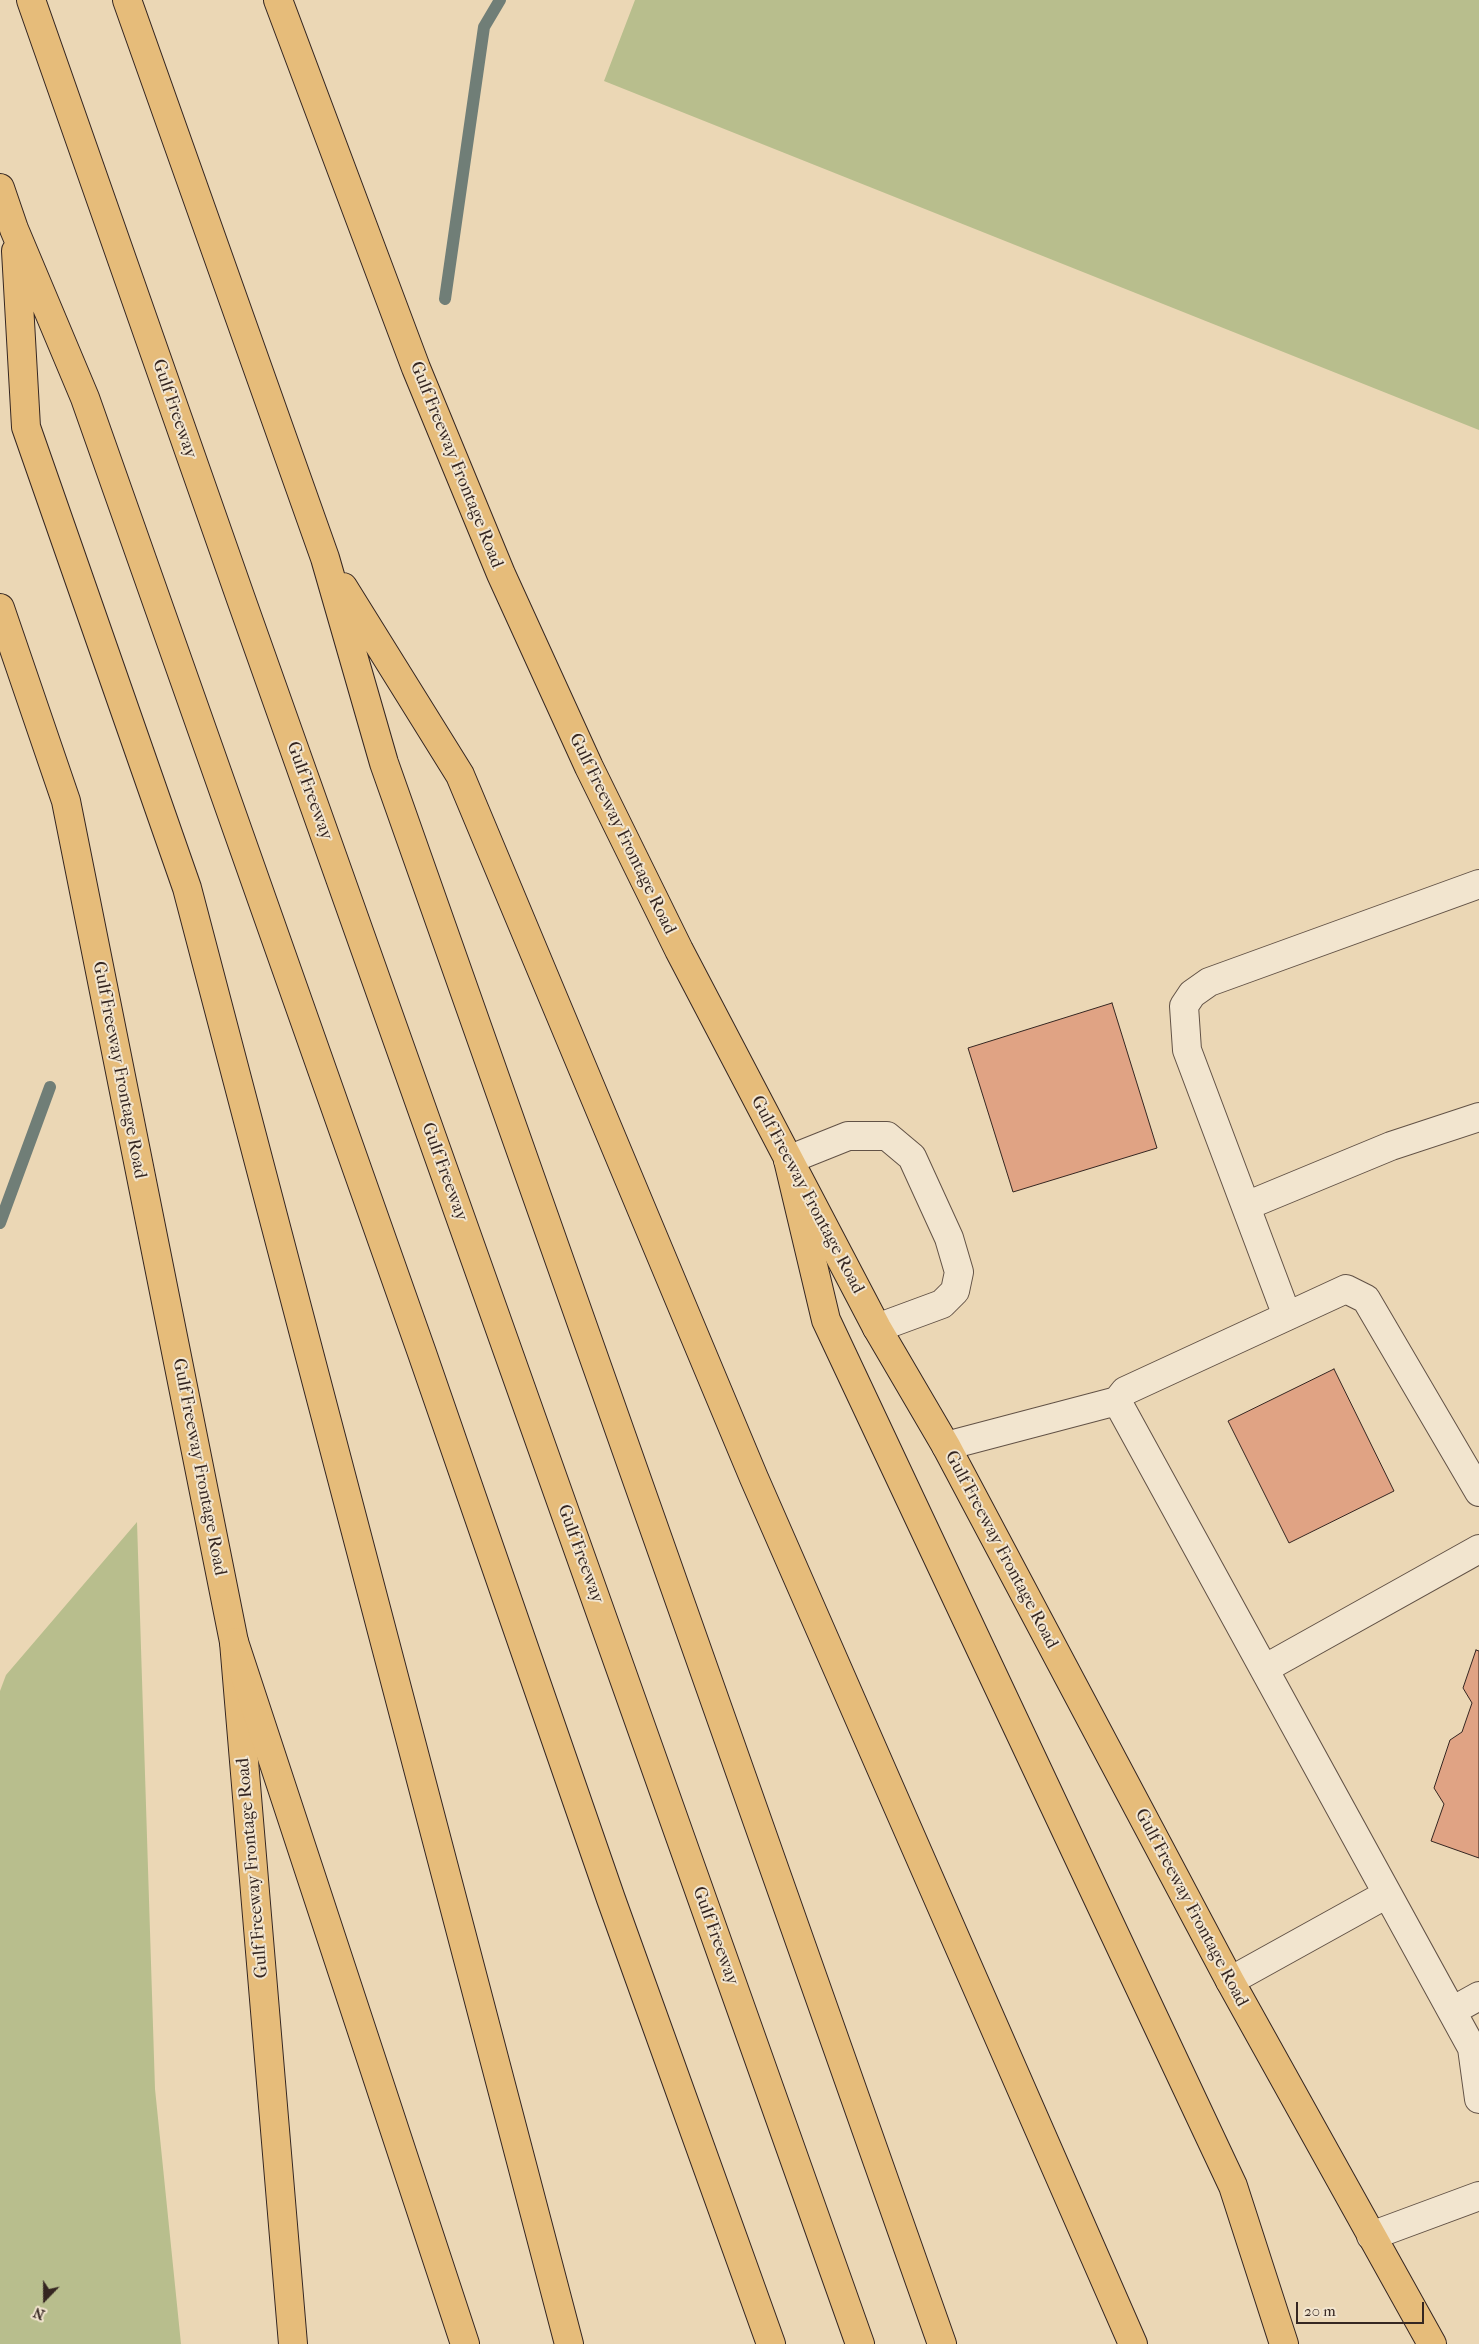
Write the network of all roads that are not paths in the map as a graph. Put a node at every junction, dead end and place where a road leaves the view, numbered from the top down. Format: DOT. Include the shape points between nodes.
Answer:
graph roads {
  1 [pos="30,0"];
  2 [pos="127,0"];
  3 [pos="278,0"];
  4 [pos="0,188"];
  5 [pos="14,229"];
  6 [pos="325,558"];
  7 [pos="0,608"];
  8 [pos="8,658"];
  9 [pos="1479,884"];
  10 [pos="1479,1117"];
  11 [pos="788,1160"];
  12 [pos="1246,1206"];
  13 [pos="1287,1316"];
  14 [pos="877,1328"];
  15 [pos="1117,1401"];
  16 [pos="946,1446"];
  17 [pos="1479,1492"];
  18 [pos="1479,1549"];
  19 [pos="234,1642"];
  20 [pos="1264,1669"];
  21 [pos="1387,1894"];
  22 [pos="1230,1981"];
  23 [pos="1479,1996"];
  24 [pos="1452,2010"];
  25 [pos="1479,2099"];
  26 [pos="1479,2196"];
  27 [pos="1371,2236"];
  28 [pos="293,2344"];
  29 [pos="465,2344"];
  30 [pos="569,2344"];
  31 [pos="771,2344"];
  32 [pos="860,2344"];
  33 [pos="942,2344"];
  34 [pos="1133,2344"];
  35 [pos="1284,2344"];
  36 [pos="1432,2344"];
  1 -- 32 [label="main road, Gulf Freeway"];
  2 -- 6 [label="main road"];
  3 -- 11 [label="main road, Gulf Freeway Frontage Road" via="416,368 501,574 588,768"];
  4 -- 5 [label="main road"];
  5 -- 30 [label="main road" via="26,427 187,888"];
  5 -- 31 [label="main road" via="88,407 611,1899"];
  6 -- 33 [label="main road" via="384,763"];
  6 -- 34 [label="main road" via="460,775 754,1478"];
  7 -- 8 [label="main road, Gulf Freeway Frontage Road"];
  8 -- 19 [label="main road, Gulf Freeway Frontage Road" via="66,801"];
  9 -- 12 [label="street" via="1209,982 1192,994 1184,1006 1187,1050"];
  10 -- 12 [label="street" via="1391,1146"];
  11 -- 14 [label="main road, Gulf Freeway Frontage Road"];
  11 -- 14 [label="street" via="848,1136 887,1136 912,1157 949,1238 959,1272 955,1291 942,1304"];
  11 -- 35 [label="main road" via="826,1320 1233,2186"];
  12 -- 13 [label="street"];
  13 -- 15 [label="street" via="1125,1391"];
  13 -- 17 [label="street" via="1346,1290 1366,1299"];
  14 -- 16 [label="main road, Gulf Freeway Frontage Road"];
  15 -- 16 [label="street"];
  15 -- 20 [label="street"];
  16 -- 22 [label="main road, Gulf Freeway Frontage Road"];
  18 -- 20 [label="street"];
  19 -- 28 [label="main road, Gulf Freeway Frontage Road"];
  19 -- 29 [label="main road"];
  20 -- 21 [label="street"];
  21 -- 22 [label="street"];
  21 -- 24 [label="street"];
  22 -- 27 [label="main road, Gulf Freeway Frontage Road"];
  23 -- 24 [label="street"];
  24 -- 25 [label="street" via="1472,2048"];
  26 -- 27 [label="street"];
  27 -- 36 [label="main road, Gulf Freeway Frontage Road"];
}
